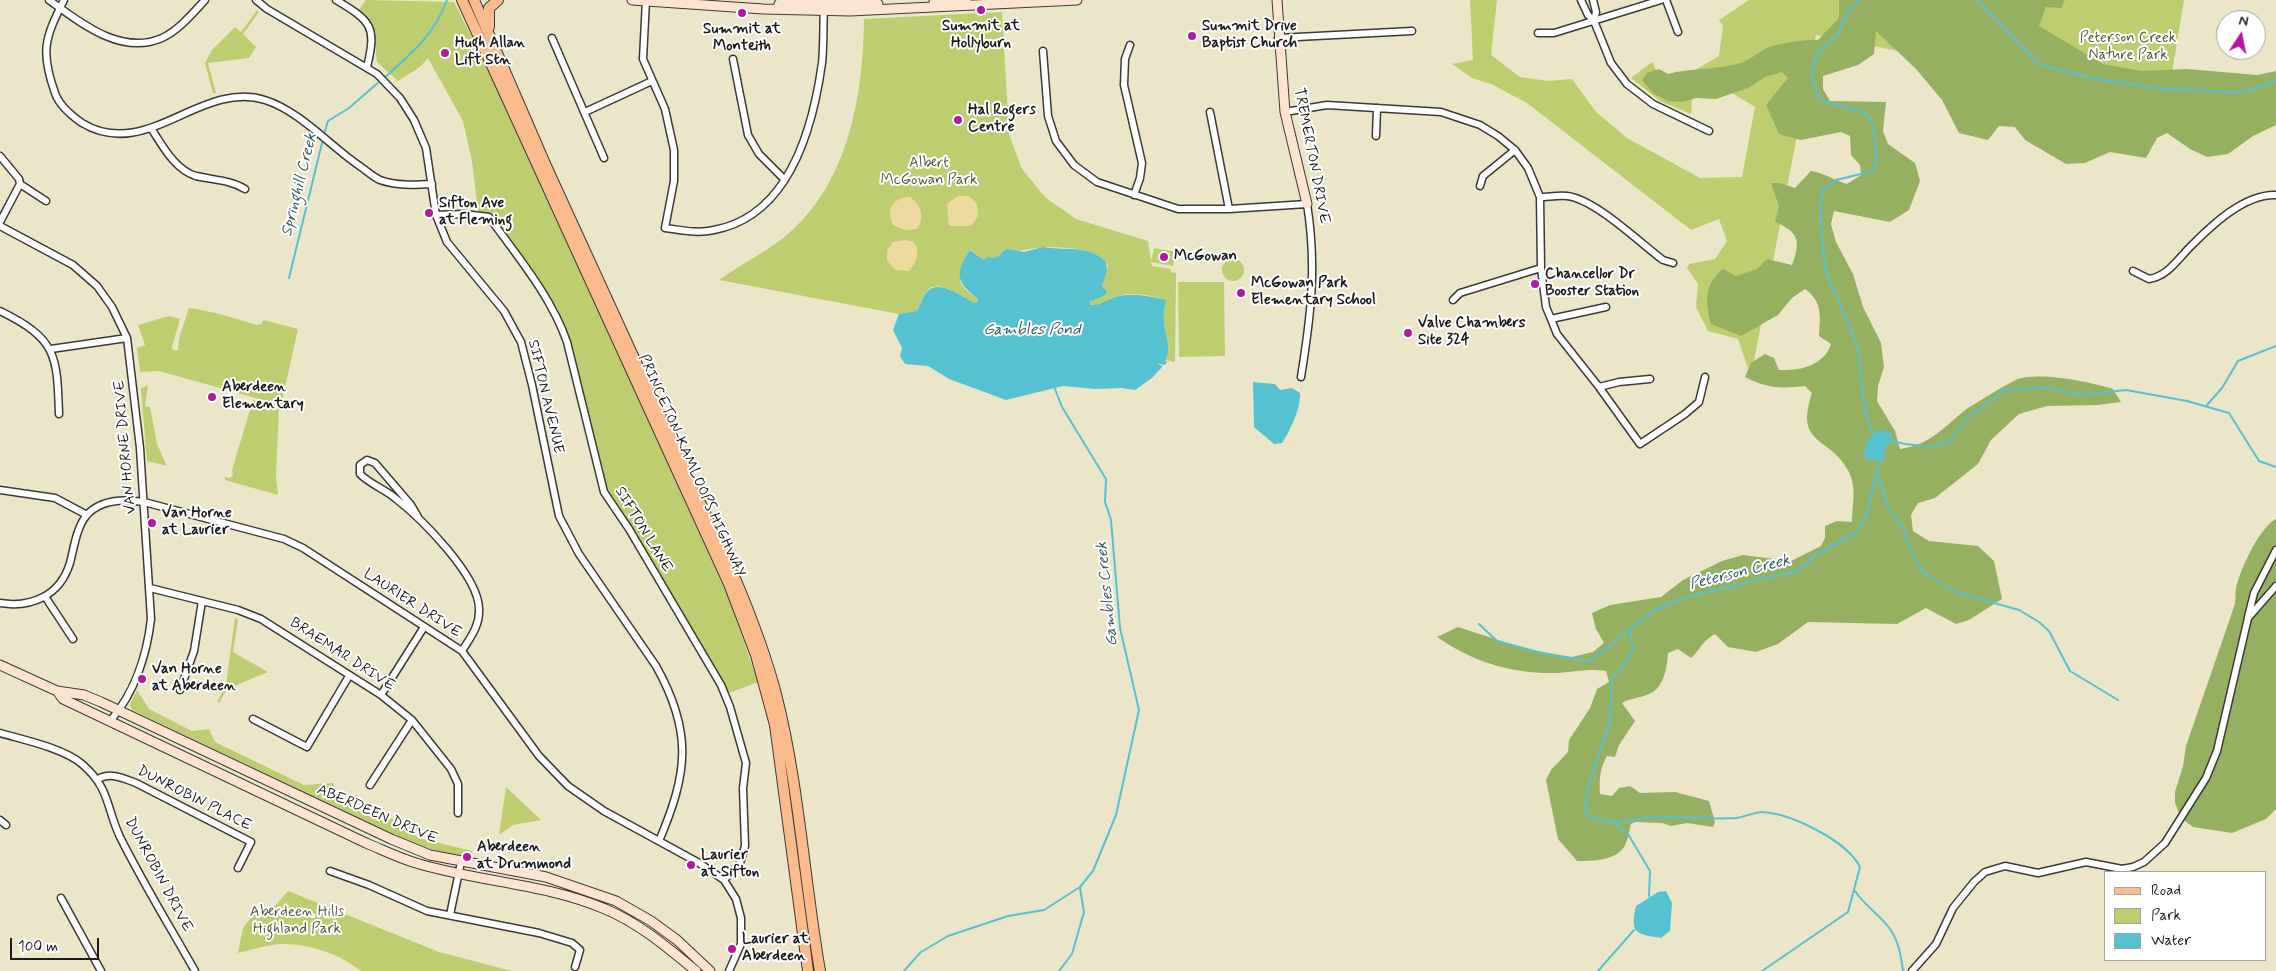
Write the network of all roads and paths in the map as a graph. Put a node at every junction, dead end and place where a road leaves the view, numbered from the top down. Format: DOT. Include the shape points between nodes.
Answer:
graph roads {
  1 [pos="49,0"];
  2 [pos="64,0"];
  3 [pos="205,0"];
  4 [pos="256,0"];
  5 [pos="336,0"];
  6 [pos="462,0"];
  7 [pos="474,0"];
  8 [pos="498,0"];
  9 [pos="632,0"];
  10 [pos="646,0"];
  11 [pos="714,0"];
  12 [pos="968,0"];
  13 [pos="1077,0"];
  14 [pos="1277,0"];
  15 [pos="1581,0"];
  16 [pos="1593,0"];
  17 [pos="1661,0"];
  18 [pos="1666,0"];
  19 [pos="1040,1"];
  20 [pos="824,5"];
  21 [pos="60,8"];
  22 [pos="1594,20"];
  23 [pos="1412,30"];
  24 [pos="1678,32"];
  25 [pos="1538,33"];
  26 [pos="552,38"];
  27 [pos="1278,38"];
  28 [pos="491,40"];
  29 [pos="1130,45"];
  30 [pos="1043,50"];
  31 [pos="733,59"];
  32 [pos="367,67"];
  33 [pos="652,81"];
  34 [pos="1377,108"];
  35 [pos="585,112"];
  36 [pos="1210,112"];
  37 [pos="1285,112"];
  38 [pos="151,128"];
  39 [pos="1709,131"];
  40 [pos="1376,136"];
  41 [pos="1515,150"];
  42 [pos="0,156"];
  43 [pos="604,158"];
  44 [pos="784,180"];
  45 [pos="20,184"];
  46 [pos="432,184"];
  47 [pos="1480,186"];
  48 [pos="246,189"];
  49 [pos="1134,195"];
  50 [pos="2276,195"];
  51 [pos="1540,197"];
  52 [pos="46,201"];
  53 [pos="1307,204"];
  54 [pos="1229,209"];
  55 [pos="436,215"];
  56 [pos="0,224"];
  57 [pos="1673,263"];
  58 [pos="1541,268"];
  59 [pos="2133,271"];
  60 [pos="1453,300"];
  61 [pos="1606,307"];
  62 [pos="0,311"];
  63 [pos="1551,319"];
  64 [pos="127,338"];
  65 [pos="51,349"];
  66 [pos="1301,377"];
  67 [pos="1706,377"];
  68 [pos="1650,379"];
  69 [pos="1599,387"];
  70 [pos="59,414"];
  71 [pos="0,490"];
  72 [pos="144,502"];
  73 [pos="87,515"];
  74 [pos="418,517"];
  75 [pos="2276,550"];
  76 [pos="2276,586"];
  77 [pos="150,588"];
  78 [pos="46,598"];
  79 [pos="202,601"];
  80 [pos="0,603"];
  81 [pos="2248,618"];
  82 [pos="424,627"];
  83 [pos="73,639"];
  84 [pos="462,651"];
  85 [pos="0,665"];
  86 [pos="349,676"];
  87 [pos="180,690"];
  88 [pos="57,691"];
  89 [pos="382,695"];
  90 [pos="119,711"];
  91 [pos="253,719"];
  92 [pos="111,720"];
  93 [pos="412,720"];
  94 [pos="0,733"];
  95 [pos="98,779"];
  96 [pos="370,785"];
  97 [pos="458,813"];
  98 [pos="0,820"];
  99 [pos="6,825"];
  100 [pos="659,841"];
  101 [pos="461,862"];
  102 [pos="238,868"];
  103 [pos="330,871"];
  104 [pos="459,873"];
  105 [pos="724,880"];
  106 [pos="61,898"];
  107 [pos="450,915"];
  108 [pos="575,967"];
  109 [pos="101,971"];
  110 [pos="195,971"];
  111 [pos="696,971"];
  112 [pos="710,971"];
  113 [pos="729,971"];
  114 [pos="808,971"];
  115 [pos="820,971"];
  116 [pos="1912,971"];
  1 -- 21 [label="street"];
  2 -- 21 [label="street"];
  3 -- 21 [label="street" via="163,38 141,44 110,39"];
  4 -- 32 [label="street, SIFTON AVENUE"];
  5 -- 32 [label="street" via="355,11 369,25 373,43"];
  6 -- 114 [label="main road, PRINCETON-KAMLOOPS HIGHWAY" via="729,584 753,646 780,750"];
  7 -- 28 [label="main road, PRINCETON-KAMLOOPS HIGHWAY"];
  8 -- 28 [label="main road" via="487,14"];
  9 -- 10 [label="main road"];
  10 -- 20 [label="main road"];
  10 -- 33 [label="street" via="643,59"];
  11 -- 20 [label="main road"];
  12 -- 20 [label="main road"];
  13 -- 19 [label="main road"];
  14 -- 27 [label="main road, TREMERTON DRIVE"];
  15 -- 22 [label="street"];
  16 -- 22 [label="street"];
  17 -- 22 [label="street"];
  18 -- 24 [label="street"];
  19 -- 20 [label="main road"];
  20 -- 44 [label="street" via="822,62 810,123 796,161"];
  21 -- 38 [label="street" via="50,27 46,47 46,69 56,98 73,117 92,129 134,134"];
  22 -- 25 [label="street" via="1554,33"];
  22 -- 39 [label="street" via="1611,63 1626,84 1653,104"];
  23 -- 27 [label="street"];
  26 -- 35 [label="street"];
  27 -- 37 [label="main road, TREMERTON DRIVE"];
  28 -- 115 [label="main road, PRINCETON-KAMLOOPS HIGHWAY" via="737,583 764,651 788,748"];
  29 -- 49 [label="street" via="1124,59 1124,85 1142,163"];
  30 -- 49 [label="street" via="1048,116 1056,141 1074,165 1097,182"];
  31 -- 44 [label="street" via="748,135 759,154"];
  32 -- 46 [label="street, SIFTON AVENUE" via="400,98 414,120 426,148"];
  33 -- 35 [label="street"];
  33 -- 44 [label="street" via="665,109 674,150 674,181 665,228 693,232 735,223 766,203"];
  34 -- 37 [label="street" via="1327,105"];
  34 -- 40 [label="street"];
  34 -- 41 [label="street" via="1440,112 1461,118 1498,136"];
  35 -- 43 [label="street"];
  36 -- 54 [label="street"];
  37 -- 53 [label="main road, TREMERTON DRIVE"];
  38 -- 46 [label="street" via="218,99 243,96 266,100 288,110 378,179 398,184"];
  38 -- 48 [label="street" via="166,151 194,175 238,184"];
  41 -- 47 [label="street" via="1483,176"];
  41 -- 51 [label="street" via="1528,168"];
  42 -- 45 [label="street"];
  45 -- 52 [label="street"];
  45 -- 56 [label="street"];
  46 -- 55 [label="street, SIFTON AVENUE"];
  49 -- 54 [label="street" via="1178,209"];
  50 -- 59 [label="street" via="2252,200 2235,210 2209,229 2160,276 2149,279"];
  51 -- 57 [label="street" via="1568,196 1585,202 1663,260"];
  51 -- 58 [label="street"];
  53 -- 54 [label="street"];
  53 -- 66 [label="street, TREMERTON DRIVE" via="1313,241 1313,270 1310,325"];
  55 -- 100 [label="street, SIFTON AVENUE" via="447,242 504,311 521,342 559,516 579,554 656,666 676,709 682,745 681,773 674,806"];
  55 -- 105 [label="street, SIFTON LANE" via="489,217 546,298 567,342 604,492 724,691 746,763 743,788 745,846 740,862"];
  56 -- 64 [label="street, VAN HORNE DRIVE" via="73,265 91,281 112,307"];
  58 -- 60 [label="street" via="1460,293"];
  58 -- 63 [label="street" via="1546,307"];
  61 -- 63 [label="street"];
  62 -- 65 [label="street" via="23,322"];
  63 -- 69 [label="street" via="1557,334"];
  64 -- 65 [label="street"];
  64 -- 72 [label="street, VAN HORNE DRIVE"];
  65 -- 70 [label="street" via="56,366"];
  67 -- 69 [label="street" via="1699,402 1640,444"];
  68 -- 69 [label="street"];
  71 -- 73 [label="street" via="55,498"];
  72 -- 73 [label="street, LAURIER DRIVE" via="114,500"];
  72 -- 77 [label="street, VAN HORNE DRIVE"];
  72 -- 82 [label="street, LAURIER DRIVE" via="284,539"];
  73 -- 78 [label="street" via="62,581"];
  74 -- 74 [label="street" via="375,463 362,462 359,470 363,477"];
  74 -- 84 [label="street" via="469,577 477,595 480,610 476,627"];
  75 -- 81 [label="street" via="2254,593"];
  76 -- 81 [label="street"];
  77 -- 79 [label="street, BRAEMAR DRIVE"];
  77 -- 90 [label="street, VAN HORNE DRIVE" via="148,644"];
  78 -- 80 [label="street" via="17,605"];
  78 -- 83 [label="street"];
  79 -- 86 [label="street, BRAEMAR DRIVE" via="261,619"];
  79 -- 87 [label="street" via="194,652"];
  81 -- 116 [label="street" via="2217,751 2206,778 2165,843 2144,862 2133,867 2086,862 2038,873 2005,866 1985,872 1953,908 1936,944"];
  82 -- 84 [label="street, LAURIER DRIVE"];
  82 -- 89 [label="street"];
  84 -- 100 [label="street, LAURIER DRIVE" via="539,756 568,786 604,811"];
  85 -- 88 [label="main road, ABERDEEN DRIVE"];
  86 -- 89 [label="street, BRAEMAR DRIVE"];
  86 -- 91 [label="street" via="307,747"];
  88 -- 90 [label="main road, ABERDEEN DRIVE" via="84,695"];
  88 -- 92 [label="main road, ABERDEEN DRIVE" via="63,699"];
  89 -- 93 [label="street, BRAEMAR DRIVE"];
  90 -- 92 [label="street, VAN HORNE DRIVE"];
  90 -- 101 [label="main road, ABERDEEN DRIVE" via="390,839 430,855"];
  92 -- 104 [label="main road, ABERDEEN DRIVE" via="366,843 415,863"];
  93 -- 96 [label="street"];
  93 -- 97 [label="street, BRAEMAR DRIVE" via="458,784"];
  94 -- 95 [label="street, DUNROBIN DRIVE" via="64,754"];
  95 -- 102 [label="street, DUNROBIN PLACE" via="105,775 136,782 251,842"];
  95 -- 110 [label="street, DUNROBIN DRIVE" via="120,836"];
  98 -- 99 [label="street"];
  100 -- 105 [label="street, LAURIER DRIVE"];
  101 -- 104 [label="street"];
  101 -- 112 [label="main road, ABERDEEN DRIVE" via="546,877 616,901 671,935"];
  103 -- 107 [label="street" via="369,884 427,911"];
  104 -- 107 [label="street"];
  104 -- 111 [label="main road, ABERDEEN DRIVE" via="537,887 607,909 642,929"];
  105 -- 113 [label="street, LAURIER DRIVE" via="736,899 741,918 741,944"];
  106 -- 109 [label="street"];
  107 -- 108 [label="street" via="572,943 580,950"];
}
